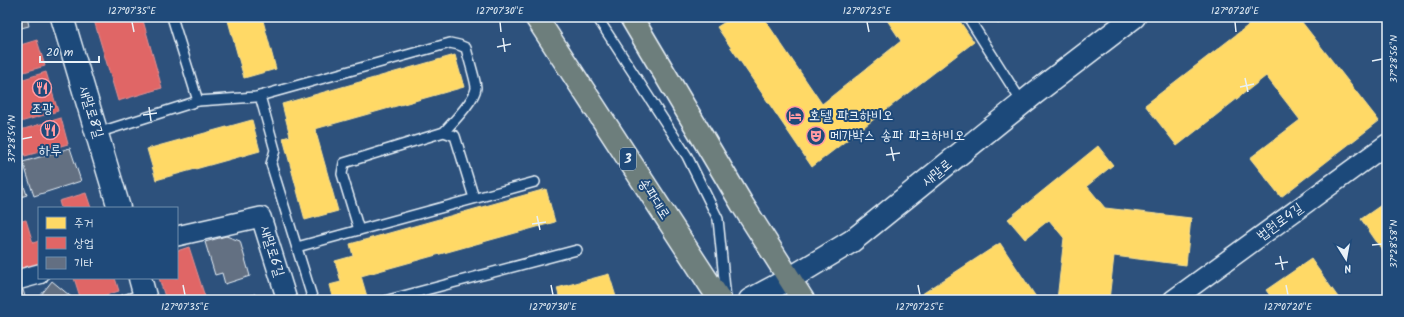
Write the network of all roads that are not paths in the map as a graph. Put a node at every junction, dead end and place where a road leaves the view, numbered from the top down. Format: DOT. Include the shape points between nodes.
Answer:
graph roads {
  1 [pos="62,17"];
  2 [pos="172,17"];
  3 [pos="536,17"];
  4 [pos="597,17"];
  5 [pos="631,17"];
  6 [pos="968,17"];
  7 [pos="1134,17"];
  8 [pos="260,96"];
  9 [pos="198,101"];
  10 [pos="1023,104"];
  11 [pos="444,132"];
  12 [pos="97,133"];
  13 [pos="1387,144"];
  14 [pos="535,182"];
  15 [pos="474,198"];
  16 [pos="119,207"];
  17 [pos="359,230"];
  18 [pos="178,236"];
  19 [pos="297,247"];
  20 [pos="577,250"];
  21 [pos="38,274"];
  22 [pos="791,278"];
  23 [pos="17,280"];
  24 [pos="287,300"];
  25 [pos="313,300"];
  26 [pos="388,300"];
  27 [pos="720,300"];
  28 [pos="726,300"];
  29 [pos="750,300"];
  30 [pos="796,300"];
  31 [pos="804,300"];
  32 [pos="1173,300"];
  1 -- 12 [label="main road, 새말로8길"];
  2 -- 9 [label="lane"];
  3 -- 27 [label="main road, 송파대로 / 3"];
  4 -- 28 [label="lane" via="687,156 718,219"];
  5 -- 22 [label="main road" via="742,204"];
  6 -- 10 [label="lane"];
  7 -- 10 [label="main road, 새말로"];
  8 -- 9 [label="lane"];
  8 -- 11 [label="lane" via="450,43 459,44 466,48 476,89 464,110"];
  8 -- 19 [label="lane" via="275,150 271,164"];
  9 -- 12 [label="lane"];
  10 -- 22 [label="main road, 새말로" via="852,241"];
  11 -- 15 [label="lane" via="455,136"];
  11 -- 17 [label="lane" via="344,162 342,174"];
  12 -- 16 [label="main road, 새말로8길"];
  13 -- 32 [label="street, 법원로4길"];
  14 -- 15 [label="lane"];
  15 -- 17 [label="lane"];
  17 -- 19 [label="lane"];
  18 -- 24 [label="street, 새말로6길" via="262,217"];
  19 -- 25 [label="lane"];
  20 -- 26 [label="lane"];
  21 -- 23 [label="street"];
  22 -- 29 [label="main road, 새말로"];
  22 -- 30 [label="lane"];
  22 -- 31 [label="main road"];
}
